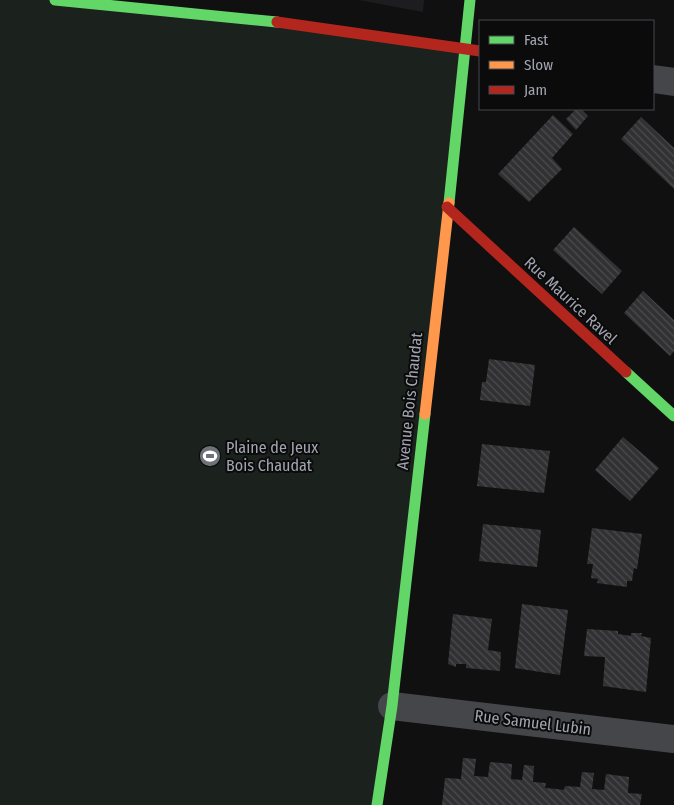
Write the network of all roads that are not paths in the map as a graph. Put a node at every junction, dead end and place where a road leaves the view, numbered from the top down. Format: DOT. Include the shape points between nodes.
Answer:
graph roads {
  1 [pos="55,0"];
  2 [pos="470,0"];
  3 [pos="466,49"];
  4 [pos="479,51"];
  5 [pos="654,79"];
  6 [pos="674,82"];
  7 [pos="447,207"];
  8 [pos="674,416"];
  9 [pos="392,706"];
  10 [pos="674,739"];
  11 [pos="377,805"];
  1 -- 3 [label="street" via="248,18"];
  2 -- 3 [label="street, Avenue Bois Chaudat"];
  3 -- 4 [label="street"];
  3 -- 7 [label="street, Avenue Bois Chaudat"];
  5 -- 6 [label="street"];
  7 -- 8 [label="street, Rue Maurice Ravel"];
  7 -- 9 [label="street, Avenue Bois Chaudat"];
  9 -- 10 [label="street, Rue Samuel Lubin"];
  9 -- 11 [label="street, Avenue Bois Chaudat"];
}
